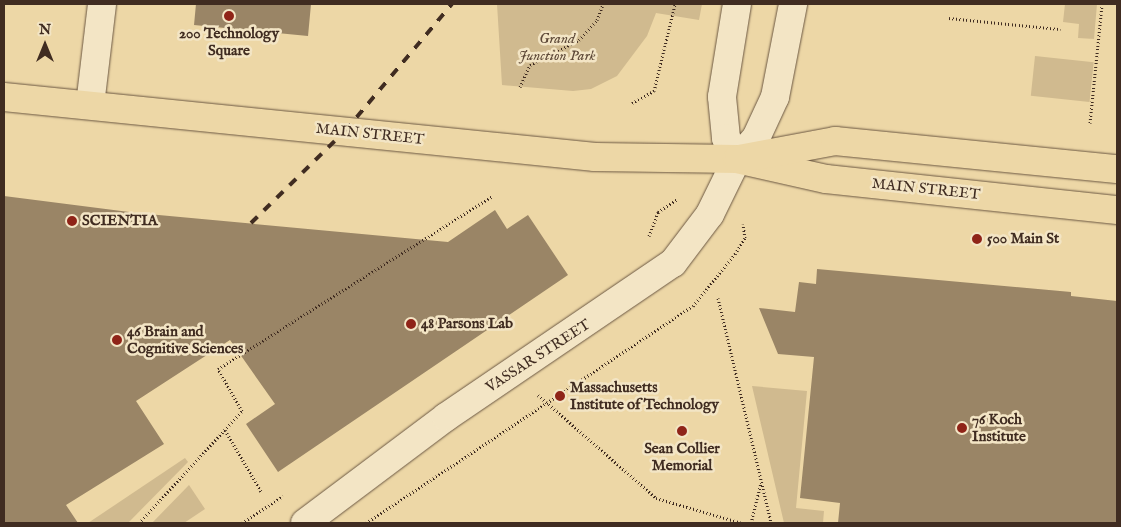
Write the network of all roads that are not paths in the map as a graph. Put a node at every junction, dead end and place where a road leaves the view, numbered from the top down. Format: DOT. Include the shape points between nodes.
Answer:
graph roads {
  1 [pos="102,4"];
  2 [pos="737,4"];
  3 [pos="793,4"];
  4 [pos="4,97"];
  5 [pos="90,105"];
  6 [pos="737,159"];
  7 [pos="1117,169"];
  8 [pos="1117,210"];
  9 [pos="305,523"];
  1 -- 5 [label="main road"];
  2 -- 6 [label="main road" via="722,97 726,138"];
  3 -- 6 [label="main road, VASSAR STREET" via="775,97 756,138"];
  4 -- 5 [label="main road, MAIN STREET"];
  5 -- 6 [label="main road, MAIN STREET" via="595,157"];
  6 -- 7 [label="main road, MAIN STREET" via="835,141"];
  6 -- 8 [label="main road, MAIN STREET" via="826,179"];
  6 -- 9 [label="main road, VASSAR STREET" via="710,214 673,263 512,373"];
}
